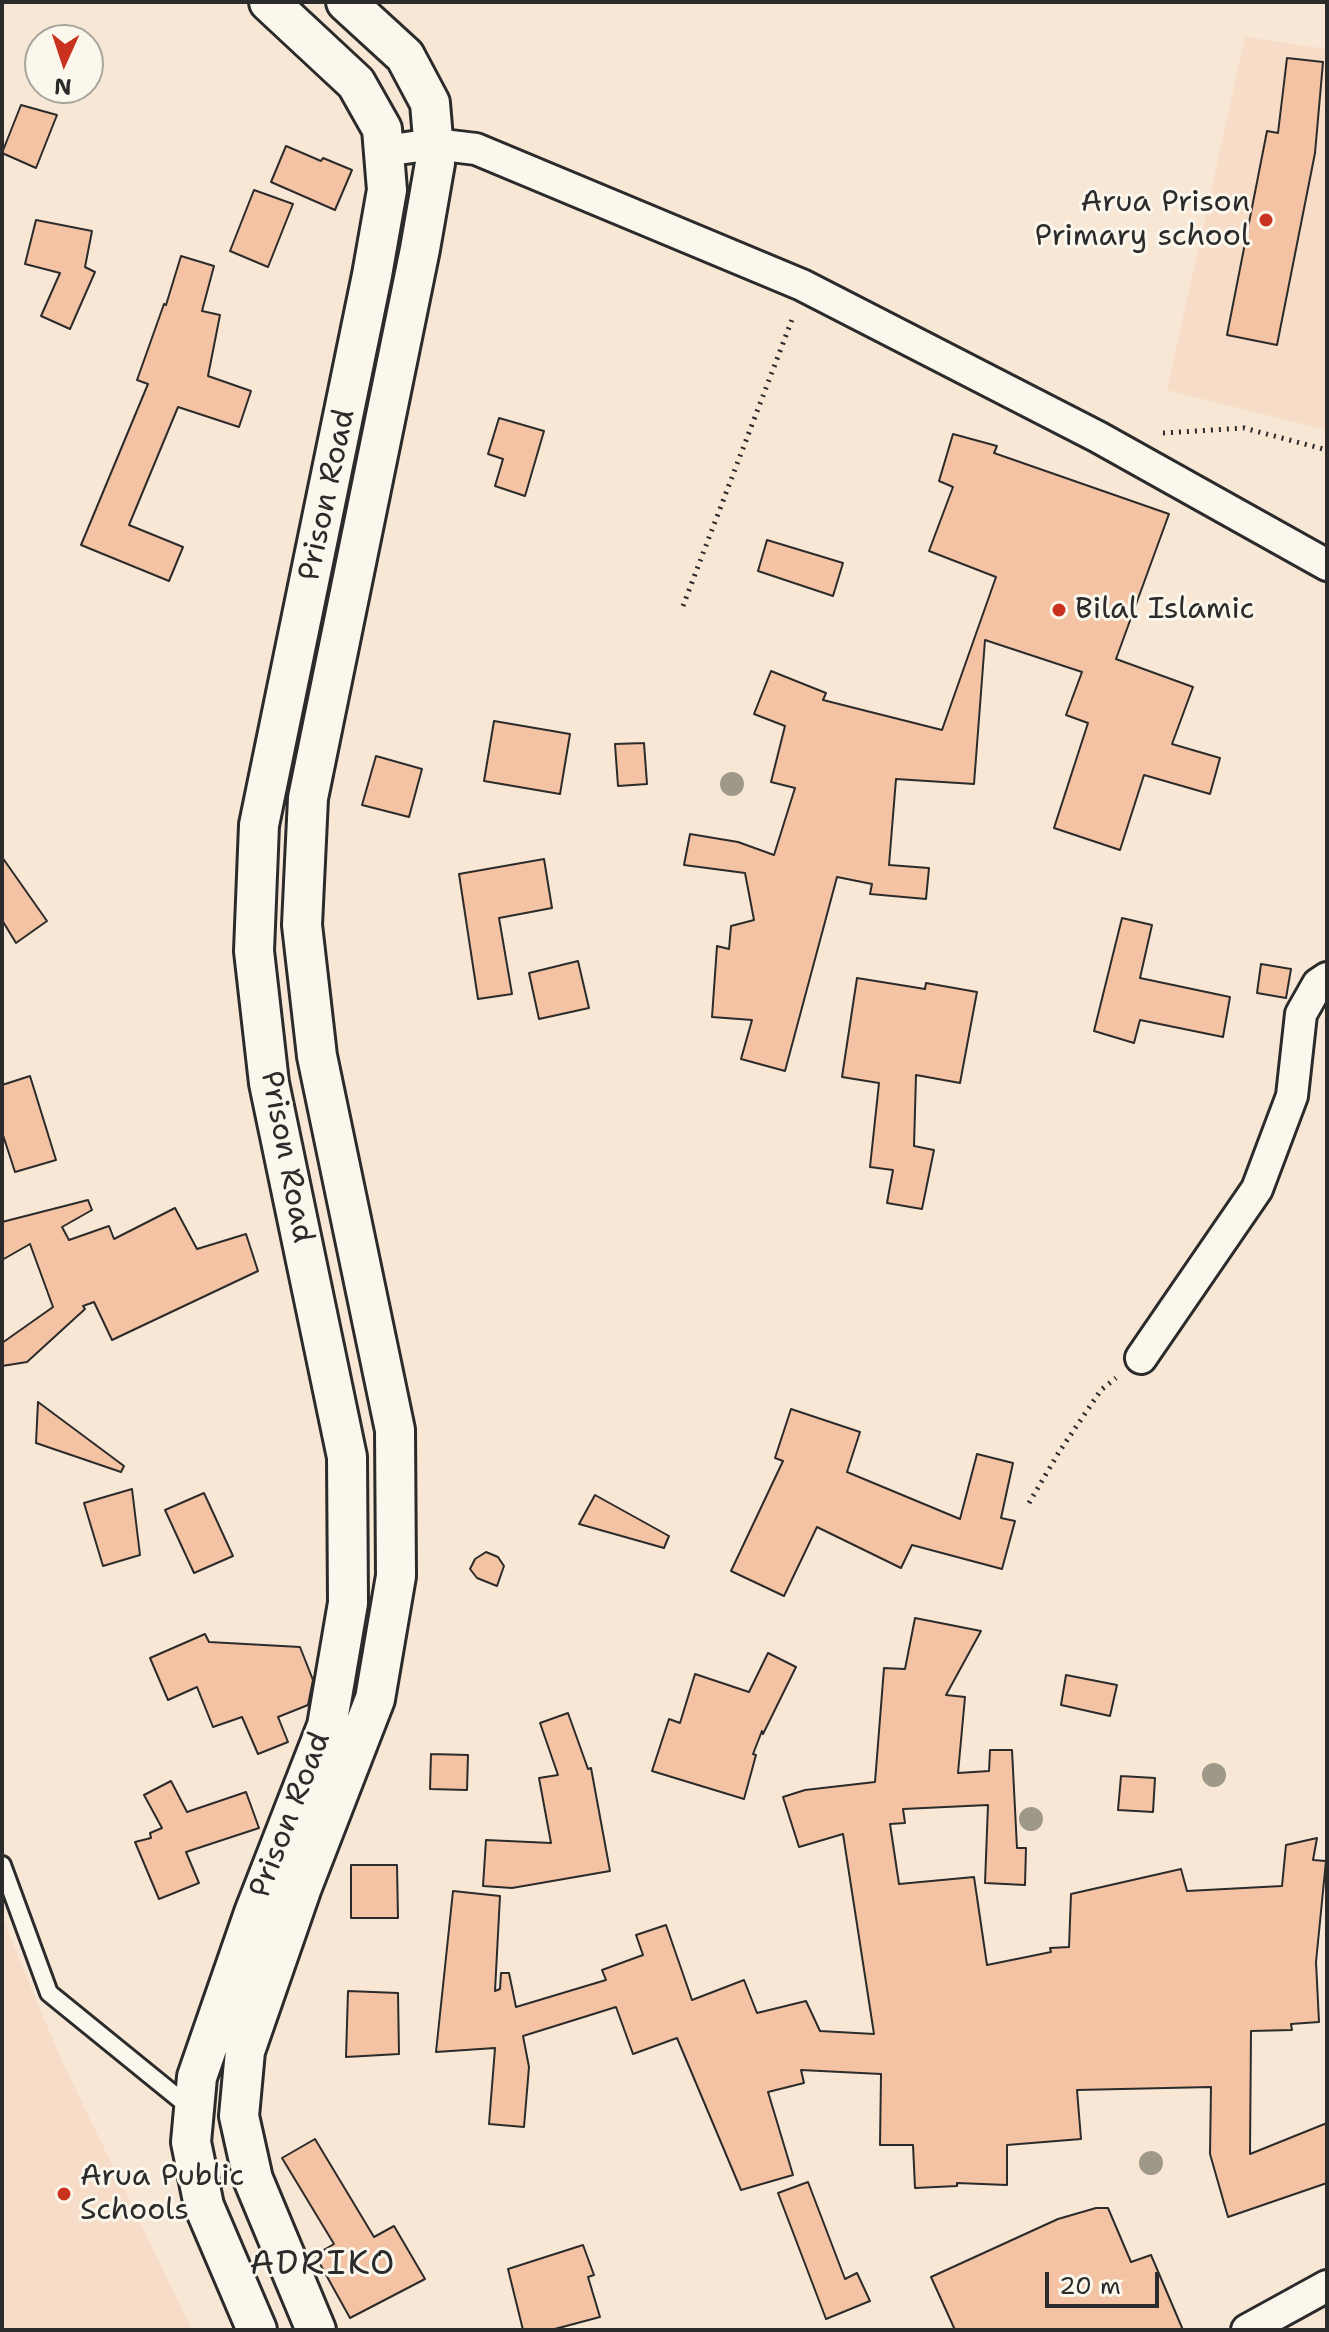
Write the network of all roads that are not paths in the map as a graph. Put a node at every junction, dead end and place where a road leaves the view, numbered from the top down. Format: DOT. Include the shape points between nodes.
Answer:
graph roads {
  1 [pos="269,2"];
  2 [pos="346,2"];
  3 [pos="434,144"];
  4 [pos="384,151"];
  5 [pos="1327,565"];
  6 [pos="1327,978"];
  7 [pos="1141,1358"];
  8 [pos="2,1865"];
  9 [pos="194,2111"];
  10 [pos="1327,2286"];
  11 [pos="257,2330"];
  12 [pos="316,2330"];
  13 [pos="1247,2330"];
  1 -- 4 [label="street, Prison Road" via="356,83 382,129"];
  2 -- 3 [label="street, Prison Road" via="405,56 430,103"];
  3 -- 4 [label="street"];
  3 -- 5 [label="street" via="476,149 802,285 1098,437"];
  3 -- 12 [label="street, Prison Road" via="420,249 308,798 302,925 317,1056 395,1430 396,1576 375,1699 245,2051 239,2116 253,2179"];
  4 -- 9 [label="street, Prison Road" via="387,190 372,275 259,825 254,951 269,1083 347,1457 348,1603 327,1726 197,2077"];
  6 -- 7 [label="street" via="1301,1014 1292,1096 1257,1189"];
  8 -- 9 [label="lane" via="49,1993"];
  9 -- 11 [label="street, Prison Road" via="191,2142 204,2206"];
  10 -- 13 [label="street"];
}
